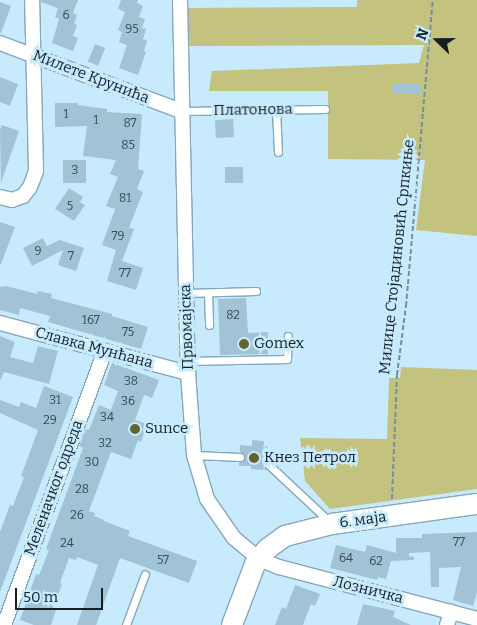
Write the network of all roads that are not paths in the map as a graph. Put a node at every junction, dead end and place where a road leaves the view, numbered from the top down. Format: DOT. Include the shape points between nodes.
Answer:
graph roads {
  1 [pos="32,0"];
  2 [pos="180,0"];
  3 [pos="0,43"];
  4 [pos="33,55"];
  5 [pos="325,109"];
  6 [pos="276,110"];
  7 [pos="181,111"];
  8 [pos="278,152"];
  9 [pos="0,198"];
  10 [pos="256,291"];
  11 [pos="186,293"];
  12 [pos="208,293"];
  13 [pos="0,323"];
  14 [pos="209,325"];
  15 [pos="288,336"];
  16 [pos="105,351"];
  17 [pos="188,367"];
  18 [pos="194,455"];
  19 [pos="240,457"];
  20 [pos="269,464"];
  21 [pos="477,504"];
  22 [pos="332,524"];
  23 [pos="259,559"];
  24 [pos="145,574"];
  25 [pos="449,618"];
  26 [pos="477,619"];
  27 [pos="4,625"];
  28 [pos="126,625"];
  29 [pos="232,625"];
  1 -- 4 [label="street"];
  2 -- 7 [label="street, Првомајска"];
  3 -- 4 [label="street, Милете Крунића"];
  4 -- 7 [label="street, Милете Крунића"];
  4 -- 9 [label="street" via="34,177 27,192 18,200"];
  5 -- 6 [label="lane, Платонова"];
  6 -- 7 [label="lane, Платонова"];
  6 -- 8 [label="lane"];
  7 -- 11 [label="street, Првомајска"];
  10 -- 12 [label="lane"];
  11 -- 12 [label="lane"];
  11 -- 17 [label="street, Првомајска"];
  12 -- 14 [label="lane"];
  13 -- 16 [label="street, Славка Мунћана"];
  15 -- 17 [label="lane" via="288,359"];
  16 -- 17 [label="street, Славка Мунћана"];
  16 -- 27 [label="street, Меленачког одреда"];
  17 -- 18 [label="street, Првомајска"];
  18 -- 19 [label="lane"];
  18 -- 23 [label="street, Првомајска" via="207,499 220,521"];
  20 -- 22 [label="lane"];
  21 -- 22 [label="street, 6. маја"];
  22 -- 23 [label="street, 6. маја" via="285,536"];
  23 -- 25 [label="street, Лозничка"];
  23 -- 29 [label="street"];
  24 -- 28 [label="lane"];
  25 -- 26 [label="street, Лозничка"];
}
